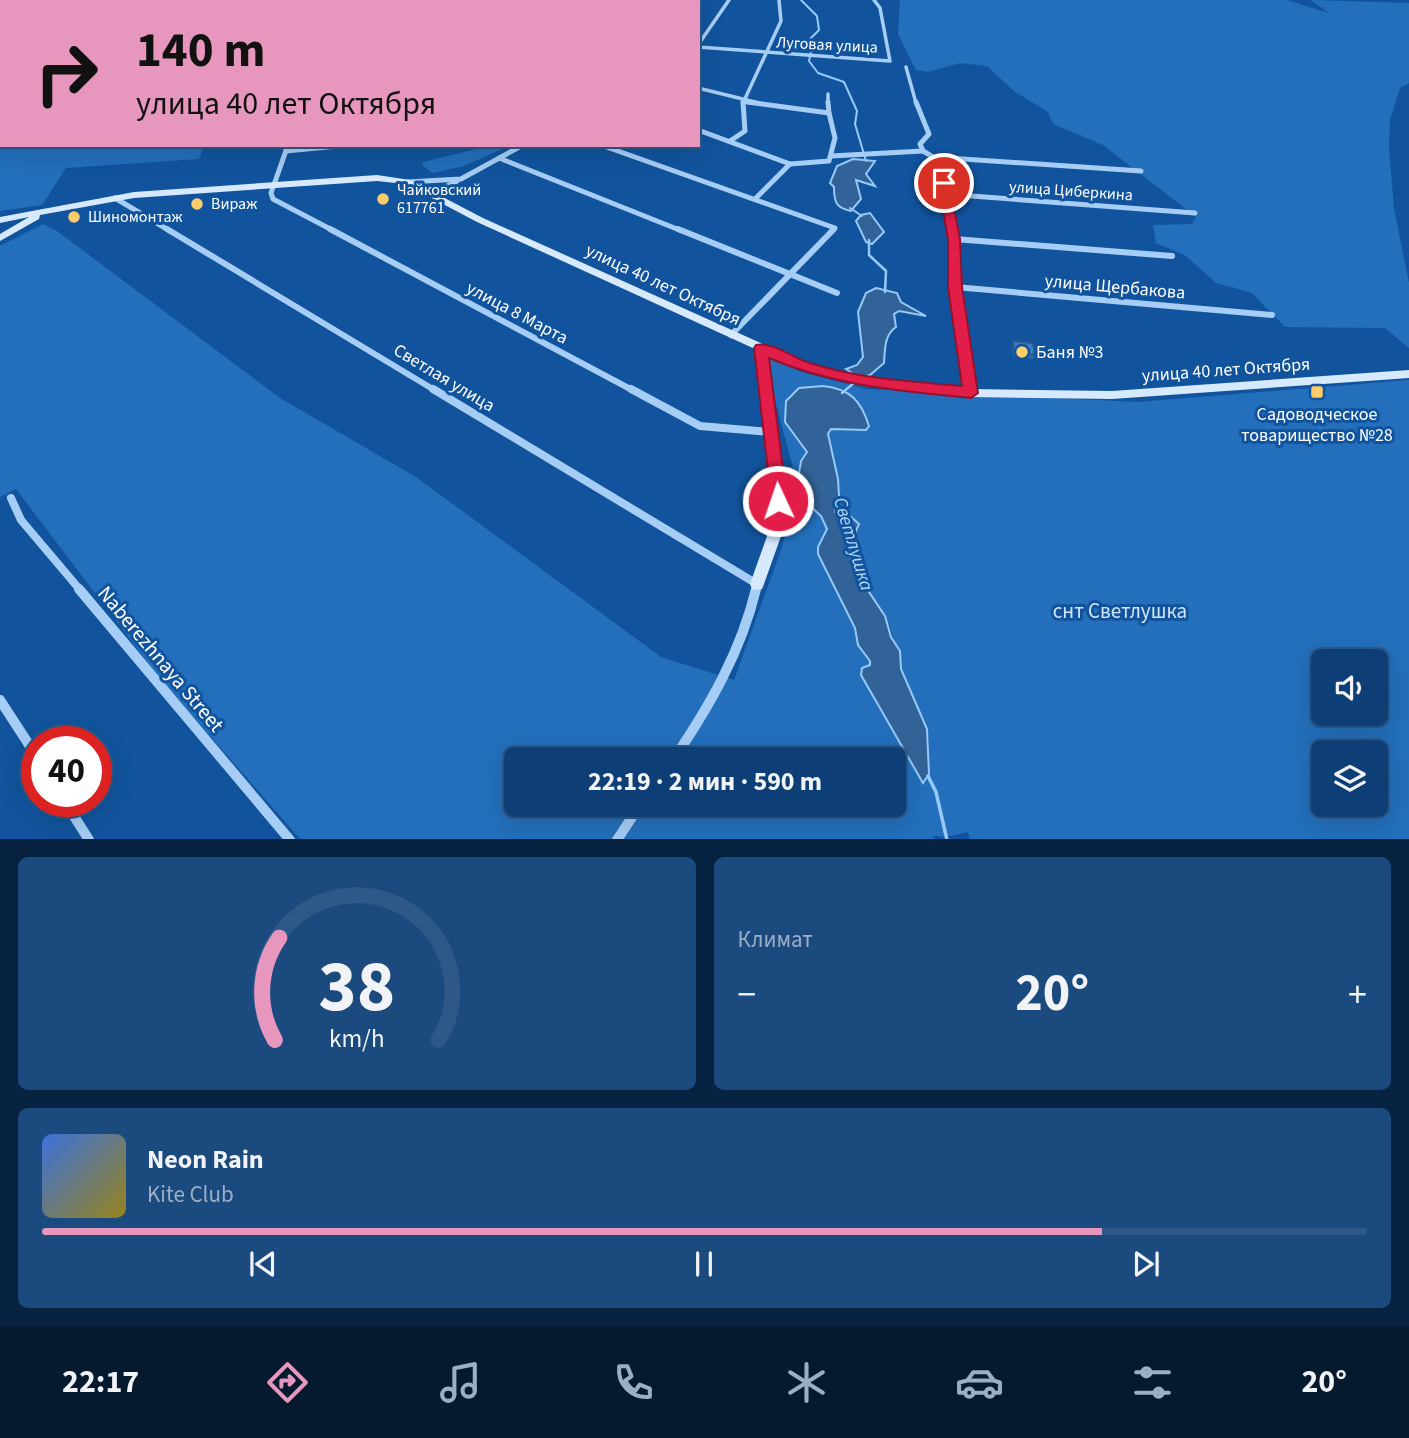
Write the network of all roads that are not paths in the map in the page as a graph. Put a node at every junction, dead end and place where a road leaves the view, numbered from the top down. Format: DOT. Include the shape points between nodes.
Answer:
graph roads {
  1 [pos="729,0"];
  2 [pos="779,0"];
  3 [pos="874,0"];
  4 [pos="700,43"];
  5 [pos="700,46"];
  6 [pos="765,53"];
  7 [pos="906,67"];
  8 [pos="700,89"];
  9 [pos="828,94"];
  10 [pos="743,101"];
  11 [pos="829,113"];
  12 [pos="700,131"];
  13 [pos="730,141"];
  14 [pos="307,147"];
  15 [pos="519,147"];
  16 [pos="607,147"];
  17 [pos="287,148"];
  18 [pos="923,151"];
  19 [pos="831,156"];
  20 [pos="933,156"];
  21 [pos="499,158"];
  22 [pos="790,164"];
  23 [pos="1141,171"];
  24 [pos="461,179"];
  25 [pos="407,183"];
  26 [pos="275,184"];
  27 [pos="945,194"];
  28 [pos="430,195"];
  29 [pos="115,198"];
  30 [pos="755,199"];
  31 [pos="45,212"];
  32 [pos="1195,213"];
  33 [pos="0,220"];
  34 [pos="0,238"];
  35 [pos="954,239"];
  36 [pos="1172,256"];
  37 [pos="789,277"];
  38 [pos="955,287"];
  39 [pos="837,293"];
  40 [pos="1272,315"];
  41 [pos="731,335"];
  42 [pos="761,348"];
  43 [pos="1409,374"];
  44 [pos="971,393"];
  45 [pos="771,432"];
  46 [pos="11,498"];
  47 [pos="757,583"];
  48 [pos="0,699"];
  49 [pos="21,732"];
  50 [pos="682,747"];
  51 [pos="75,817"];
  52 [pos="632,817"];
  53 [pos="89,839"];
  54 [pos="290,839"];
  55 [pos="617,839"];
  1 -- 4 [label="street"];
  2 -- 6 [label="street" via="781,21"];
  3 -- 6 [label="street, Луговая улица" via="880,8 890,61"];
  5 -- 6 [label="street, Луговая улица"];
  6 -- 10 [label="street"];
  7 -- 18 [label="street" via="929,134 920,144"];
  8 -- 10 [label="street"];
  9 -- 11 [label="street"];
  10 -- 11 [label="street"];
  10 -- 13 [label="street" via="746,128"];
  11 -- 19 [label="street" via="835,138"];
  12 -- 13 [label="street"];
  13 -- 22 [label="street"];
  14 -- 17 [label="street"];
  15 -- 21 [label="street"];
  16 -- 30 [label="street"];
  17 -- 26 [label="street"];
  18 -- 19 [label="street"];
  18 -- 20 [label="street"];
  19 -- 22 [label="street" via="830,161"];
  20 -- 23 [label="street"];
  20 -- 27 [label="street" via="924,181 944,183"];
  21 -- 24 [label="street"];
  21 -- 37 [label="street"];
  22 -- 30 [label="street"];
  24 -- 25 [label="street"];
  24 -- 28 [label="street"];
  25 -- 26 [label="main road, улица 40 лет Октября" via="377,178"];
  25 -- 28 [label="main road, улица 40 лет Октября"];
  26 -- 29 [label="main road, улица 40 лет Октября"];
  26 -- 45 [label="street, улица 8 Марта" via="273,199 699,426"];
  27 -- 32 [label="street, улица Циберкина"];
  27 -- 35 [label="street"];
  28 -- 41 [label="main road, улица 40 лет Октября"];
  29 -- 31 [label="main road, улица 40 лет Октября"];
  29 -- 47 [label="street, Светлая улица"];
  30 -- 37 [label="street" via="835,228"];
  31 -- 33 [label="main road, улица 40 лет Октября"];
  31 -- 34 [label="main road"];
  35 -- 36 [label="street"];
  35 -- 38 [label="street"];
  37 -- 39 [label="street"];
  37 -- 41 [label="street"];
  38 -- 40 [label="street, улица Щербакова"];
  38 -- 44 [label="street"];
  41 -- 42 [label="main road, улица 40 лет Октября"];
  42 -- 44 [label="main road, улица 40 лет Октября" via="803,366 858,381"];
  42 -- 45 [label="main road"];
  43 -- 44 [label="main road, улица 40 лет Октября" via="1112,396"];
  45 -- 47 [label="main road" via="779,522"];
  46 -- 54 [label="street, Naberezhnaya Street" via="20,520"];
  47 -- 50 [label="street" via="722,679"];
  48 -- 49 [label="street"];
  51 -- 53 [label="street"];
  52 -- 55 [label="street"];
}
